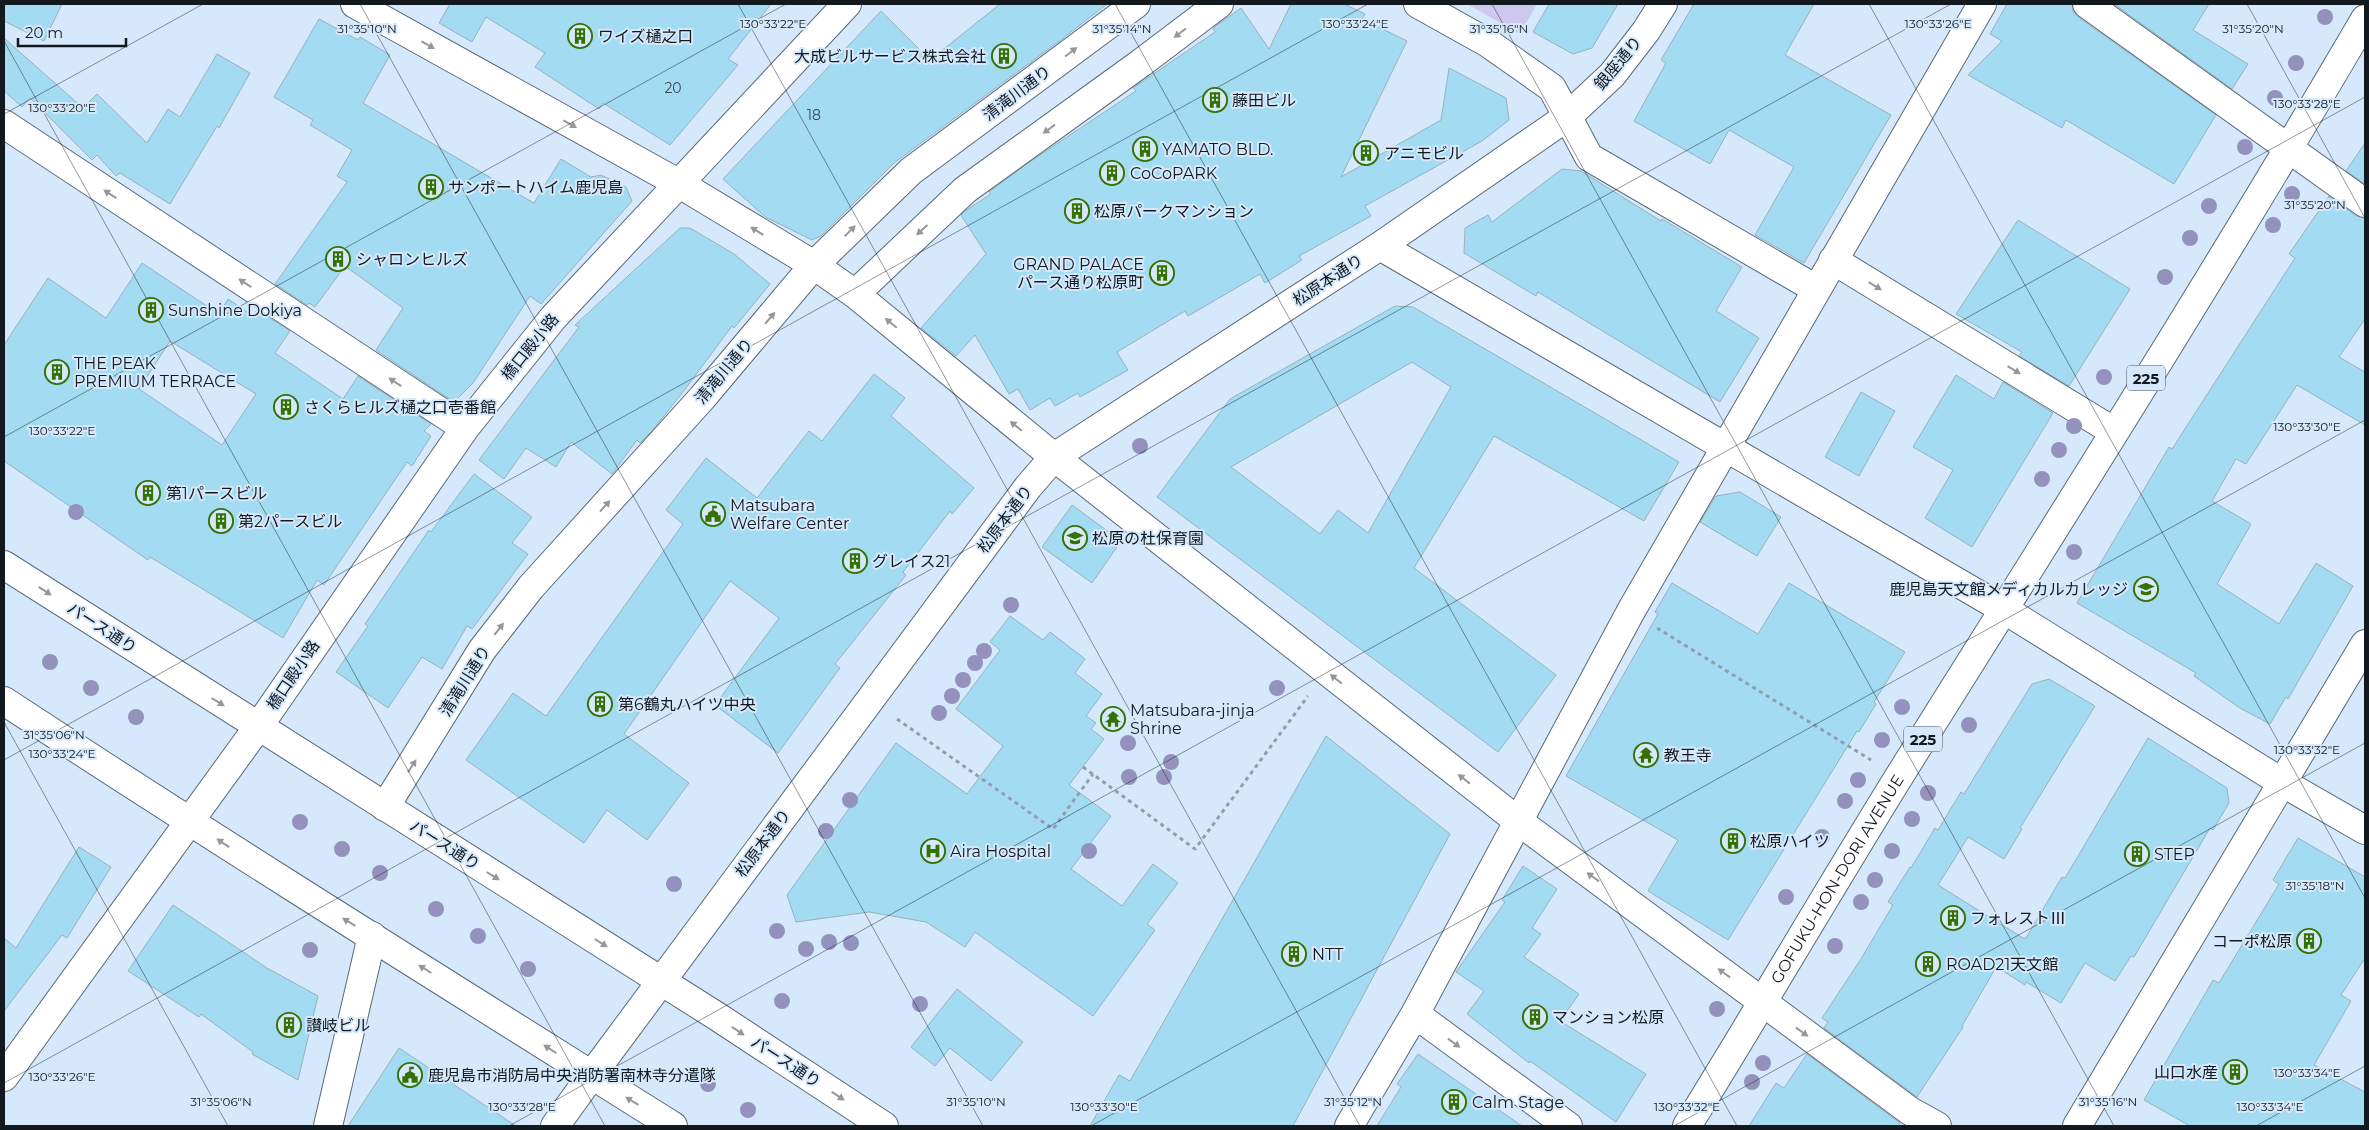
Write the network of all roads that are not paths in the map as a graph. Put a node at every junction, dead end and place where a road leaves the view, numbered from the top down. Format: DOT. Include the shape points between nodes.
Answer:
graph roads {
  1 [pos="355,4"];
  2 [pos="847,4"];
  3 [pos="1136,4"];
  4 [pos="1219,4"];
  5 [pos="1418,4"];
  6 [pos="1663,4"];
  7 [pos="1982,4"];
  8 [pos="2087,4"];
  9 [pos="2365,19"];
  10 [pos="1568,117"];
  11 [pos="4,124"];
  12 [pos="2290,148"];
  13 [pos="678,183"];
  14 [pos="2365,203"];
  15 [pos="1380,246"];
  16 [pos="1833,260"];
  17 [pos="814,264"];
  18 [pos="1816,289"];
  19 [pos="855,294"];
  20 [pos="465,428"];
  21 [pos="2113,431"];
  22 [pos="1725,448"];
  23 [pos="1054,457"];
  24 [pos="4,565"];
  25 [pos="2005,610"];
  26 [pos="2365,644"];
  27 [pos="4,701"];
  28 [pos="258,727"];
  29 [pos="2283,783"];
  30 [pos="385,807"];
  31 [pos="190,821"];
  32 [pos="1518,821"];
  33 [pos="2365,830"];
  34 [pos="372,936"];
  35 [pos="661,981"];
  36 [pos="1763,1002"];
  37 [pos="1415,1014"];
  38 [pos="591,1076"];
  39 [pos="4,1077"];
  40 [pos="328,1126"];
  41 [pos="555,1126"];
  42 [pos="674,1126"];
  43 [pos="884,1126"];
  44 [pos="1349,1126"];
  45 [pos="1568,1126"];
  46 [pos="1687,1126"];
  47 [pos="1937,1126"];
  48 [pos="2077,1126"];
  1 -- 13 [label="main road, one-way"];
  2 -- 13 [label="main road, 橋口殿小路"];
  17 -- 3 [label="main road, 清滝川通り, one-way" via="911,171"];
  4 -- 19 [label="main road, one-way" via="965,190"];
  5 -- 10 [label="main road" via="1488,43 1552,88"];
  6 -- 10 [label="main road, 銀座通り" via="1612,75"];
  7 -- 16 [label="main road"];
  8 -- 12 [label="main road"];
  9 -- 12 [label="main road, GOFUKU-HON-DORI AVENUE / 225"];
  10 -- 15 [label="main road, 松原本通り"];
  10 -- 18 [label="main road" via="1589,157"];
  20 -- 11 [label="main road, one-way"];
  12 -- 14 [label="main road"];
  12 -- 21 [label="main road, GOFUKU-HON-DORI AVENUE / 225"];
  17 -- 13 [label="main road, one-way"];
  13 -- 20 [label="main road, 橋口殿小路" via="553,318"];
  15 -- 22 [label="main road"];
  15 -- 23 [label="main road, 松原本通り"];
  16 -- 18 [label="main road"];
  16 -- 21 [label="main road, one-way"];
  17 -- 19 [label="main road"];
  30 -- 17 [label="main road, 清滝川通り, one-way" via="482,650 531,587 702,398"];
  18 -- 22 [label="main road"];
  23 -- 19 [label="main road, one-way"];
  20 -- 28 [label="main road, 橋口殿小路"];
  21 -- 25 [label="main road, GOFUKU-HON-DORI AVENUE / 225"];
  22 -- 25 [label="main road"];
  22 -- 32 [label="main road"];
  32 -- 23 [label="main road, one-way"];
  23 -- 35 [label="main road, 松原本通り" via="1028,486"];
  24 -- 28 [label="main road, パース通り, one-way"];
  25 -- 29 [label="main road"];
  25 -- 36 [label="main road, GOFUKU-HON-DORI AVENUE / 225"];
  26 -- 29 [label="main road"];
  27 -- 31 [label="main road"];
  28 -- 30 [label="main road, パース通り"];
  28 -- 31 [label="main road, 橋口殿小路"];
  29 -- 33 [label="main road"];
  29 -- 48 [label="main road"];
  30 -- 35 [label="main road, パース通り, one-way"];
  34 -- 31 [label="main road, one-way"];
  31 -- 39 [label="main road, 橋口殿小路"];
  36 -- 32 [label="main road, one-way"];
  32 -- 37 [label="main road"];
  38 -- 34 [label="main road, one-way"];
  34 -- 40 [label="main road"];
  35 -- 38 [label="main road, 松原本通り"];
  35 -- 43 [label="main road, パース通り, one-way"];
  36 -- 46 [label="main road, GOFUKU-HON-DORI AVENUE / 225"];
  36 -- 47 [label="main road, one-way" via="1910,1111"];
  37 -- 44 [label="main road"];
  37 -- 45 [label="main road, one-way"];
  38 -- 41 [label="main road, 松原本通り"];
  42 -- 38 [label="main road, one-way"];
}
